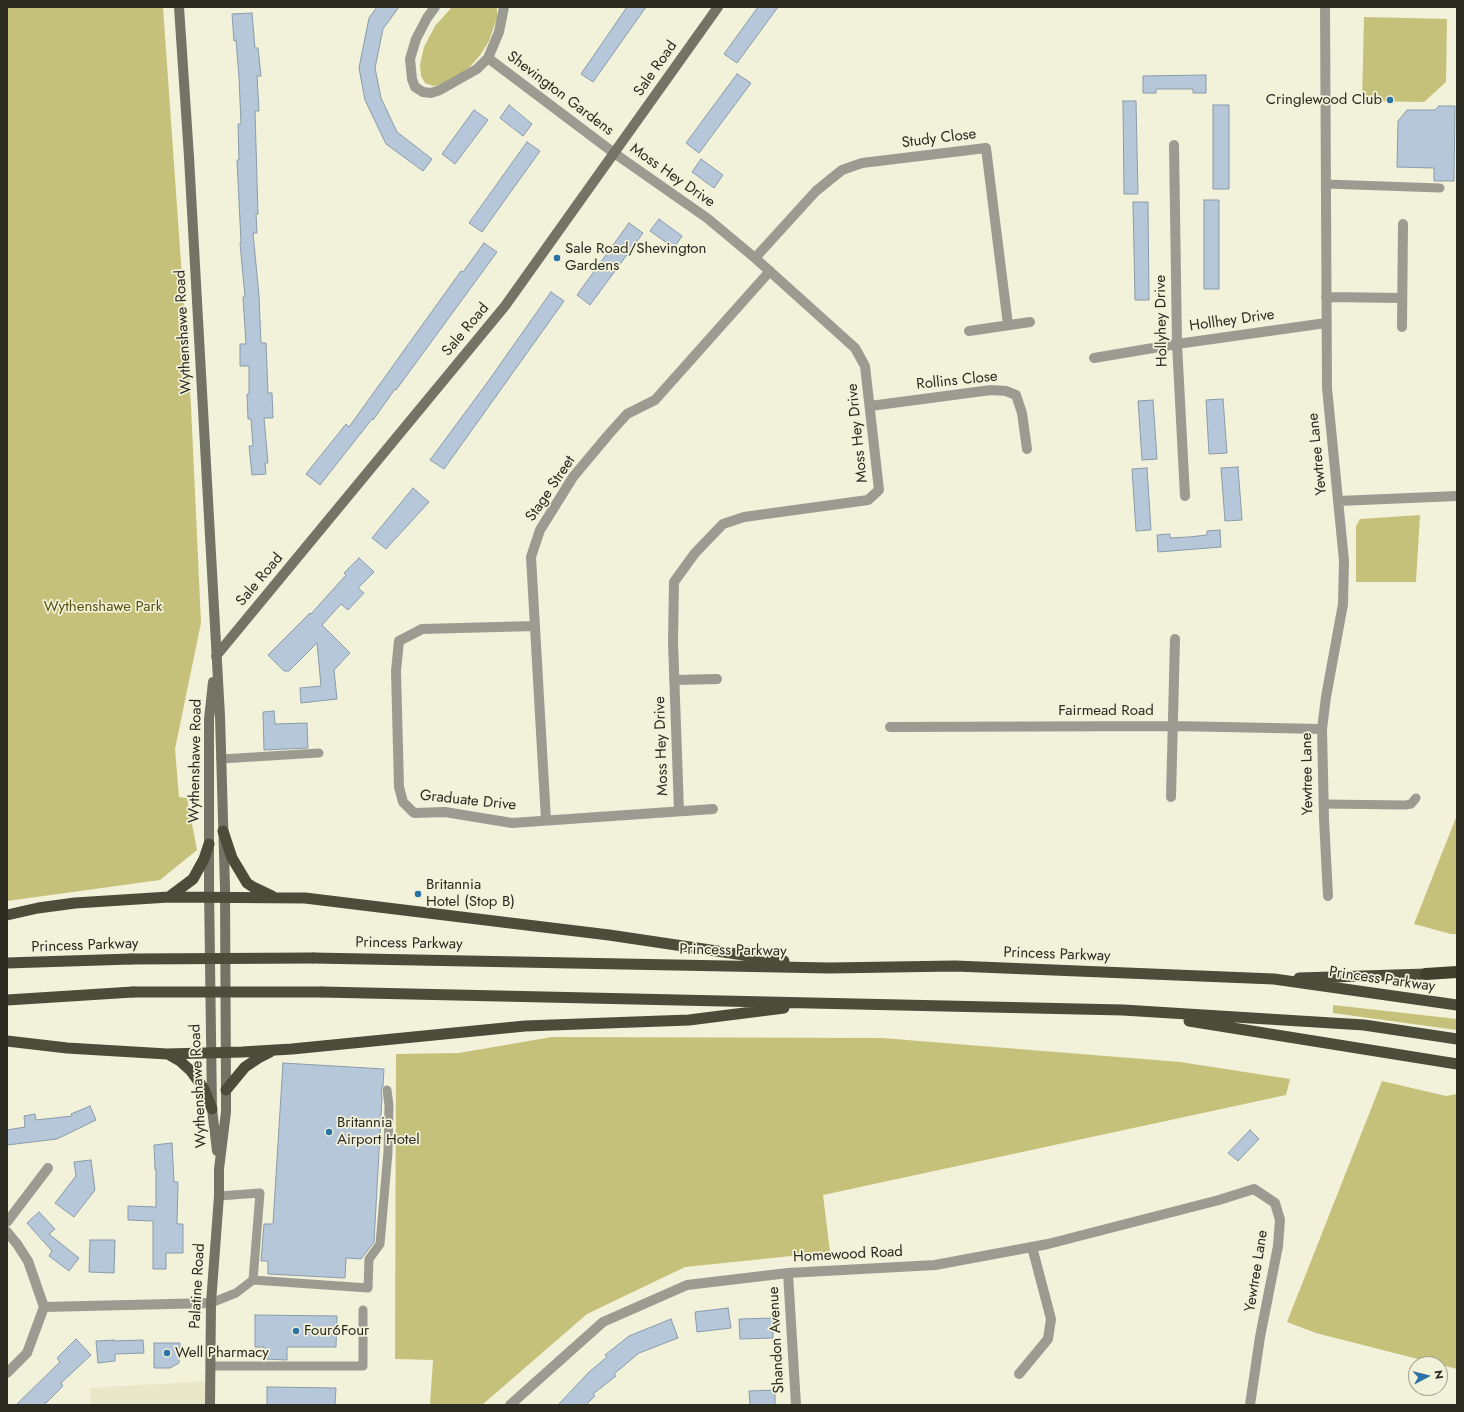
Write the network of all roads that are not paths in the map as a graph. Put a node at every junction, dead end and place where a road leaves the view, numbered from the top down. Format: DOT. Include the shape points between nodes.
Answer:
graph roads {
  1 [pos="178,7"];
  2 [pos="435,7"];
  3 [pos="504,7"];
  4 [pos="718,7"];
  5 [pos="1325,7"];
  6 [pos="488,58"];
  7 [pos="1174,145"];
  8 [pos="614,153"];
  9 [pos="1326,184"];
  10 [pos="1440,188"];
  11 [pos="1403,224"];
  12 [pos="755,258"];
  13 [pos="770,271"];
  14 [pos="1326,297"];
  15 [pos="1402,298"];
  16 [pos="1030,322"];
  17 [pos="1326,323"];
  18 [pos="1008,325"];
  19 [pos="1402,327"];
  20 [pos="969,330"];
  21 [pos="1177,344"];
  22 [pos="1094,358"];
  23 [pos="870,406"];
  24 [pos="1027,449"];
  25 [pos="1185,496"];
  26 [pos="1457,496"];
  27 [pos="1338,501"];
  28 [pos="535,626"];
  29 [pos="1175,638"];
  30 [pos="216,656"];
  31 [pos="717,679"];
  32 [pos="674,680"];
  33 [pos="1173,726"];
  34 [pos="890,727"];
  35 [pos="1322,729"];
  36 [pos="319,753"];
  37 [pos="209,759"];
  38 [pos="221,759"];
  39 [pos="1171,797"];
  40 [pos="1416,798"];
  41 [pos="1324,804"];
  42 [pos="713,809"];
  43 [pos="679,811"];
  44 [pos="546,820"];
  45 [pos="223,831"];
  46 [pos="209,844"];
  47 [pos="1328,896"];
  48 [pos="169,897"];
  49 [pos="210,897"];
  50 [pos="225,897"];
  51 [pos="276,898"];
  52 [pos="7,915"];
  53 [pos="7,963"];
  54 [pos="1457,966"];
  55 [pos="830,968"];
  56 [pos="1457,972"];
  57 [pos="1426,974"];
  58 [pos="1274,979"];
  59 [pos="7,1000"];
  60 [pos="820,1003"];
  61 [pos="1457,1005"];
  62 [pos="1123,1010"];
  63 [pos="1457,1039"];
  64 [pos="7,1041"];
  65 [pos="275,1050"];
  66 [pos="211,1052"];
  67 [pos="226,1052"];
  68 [pos="167,1054"];
  69 [pos="1457,1064"];
  70 [pos="226,1090"];
  71 [pos="387,1090"];
  72 [pos="212,1109"];
  73 [pos="48,1168"];
  74 [pos="219,1169"];
  75 [pos="219,1196"];
  76 [pos="1219,1200"];
  77 [pos="7,1222"];
  78 [pos="7,1232"];
  79 [pos="1032,1247"];
  80 [pos="788,1273"];
  81 [pos="253,1280"];
  82 [pos="211,1304"];
  83 [pos="44,1307"];
  84 [pos="363,1310"];
  85 [pos="210,1366"];
  86 [pos="7,1373"];
  87 [pos="1019,1374"];
  88 [pos="210,1405"];
  89 [pos="510,1405"];
  90 [pos="796,1405"];
  91 [pos="1250,1405"];
  1 -- 30 [label="main road, Wythenshawe Road" via="190,165"];
  2 -- 6 [label="street, Shevington Gardens" via="416,39 410,59 415,87 430,93 440,90 477,69"];
  3 -- 6 [label="street, Shevington Gardens" via="499,32"];
  4 -- 8 [label="main road, Sale Road"];
  5 -- 9 [label="street, Yewtree Lane"];
  6 -- 8 [label="street, Shevington Gardens"];
  7 -- 21 [label="street, Hollyhey Drive"];
  8 -- 12 [label="street, Moss Hey Drive" via="707,218"];
  8 -- 30 [label="main road, Sale Road" via="505,306"];
  9 -- 10 [label="lane"];
  9 -- 14 [label="street, Yewtree Lane"];
  11 -- 15 [label="street"];
  12 -- 13 [label="street, Moss Hey Drive"];
  12 -- 18 [label="street, Study Close" via="816,191 842,170 862,163 986,148"];
  13 -- 23 [label="street, Moss Hey Drive" via="855,348 866,366"];
  13 -- 28 [label="street, Stage Street" via="655,400 627,414 573,477 540,530 531,557"];
  14 -- 15 [label="street"];
  14 -- 17 [label="street, Yewtree Lane"];
  15 -- 19 [label="street"];
  16 -- 18 [label="street"];
  17 -- 21 [label="street, Hollhey Drive"];
  17 -- 27 [label="street, Yewtree Lane" via="1326,388"];
  18 -- 20 [label="street"];
  21 -- 22 [label="street, Hollhey Drive"];
  21 -- 25 [label="street, Hollyhey Drive"];
  23 -- 24 [label="street, Rollins Close" via="991,390 1006,391 1016,395 1022,413"];
  23 -- 32 [label="street, Moss Hey Drive" via="879,490 868,500 744,517 723,524 695,553 674,582"];
  26 -- 27 [label="street"];
  27 -- 35 [label="street, Yewtree Lane" via="1344,561 1342,604"];
  28 -- 44 [label="street, Stage Street"];
  28 -- 44 [label="street, Graduate Drive" via="422,629 399,641 396,671 399,787 403,802 414,813 445,812 512,823"];
  29 -- 33 [label="street"];
  30 -- 37 [label="main road, Wythenshawe Road" via="209,720"];
  30 -- 38 [label="main road, Wythenshawe Road"];
  31 -- 32 [label="street, Moss Hey Drive"];
  32 -- 43 [label="street, Moss Hey Drive"];
  33 -- 34 [label="street, Fairmead Road"];
  33 -- 35 [label="street, Fairmead Road"];
  33 -- 39 [label="street"];
  35 -- 41 [label="street, Yewtree Lane"];
  36 -- 38 [label="lane"];
  37 -- 38 [label="main road"];
  37 -- 46 [label="main road, Wythenshawe Road"];
  38 -- 45 [label="main road, Wythenshawe Road"];
  40 -- 41 [label="lane" via="1411,804 1405,805"];
  41 -- 47 [label="street, Yewtree Lane"];
  42 -- 43 [label="street, Graduate Drive"];
  43 -- 44 [label="street, Graduate Drive"];
  45 -- 50 [label="main road, Wythenshawe Road"];
  45 -- 51 [label="highway" via="232,858 247,883"];
  46 -- 48 [label="highway" via="193,879"];
  46 -- 49 [label="main road, Wythenshawe Road"];
  48 -- 49 [label="highway"];
  48 -- 52 [label="highway" via="75,903"];
  49 -- 50 [label="highway"];
  49 -- 66 [label="main road, Wythenshawe Road"];
  50 -- 51 [label="highway"];
  50 -- 67 [label="main road, Wythenshawe Road"];
  51 -- 55 [label="highway" via="345,902 609,935"];
  53 -- 55 [label="highway, Princess Parkway, bridge" via="313,958"];
  54 -- 57 [label="lane"];
  55 -- 58 [label="highway, Princess Parkway" via="955,966"];
  56 -- 57 [label="highway"];
  57 -- 58 [label="highway"];
  58 -- 61 [label="highway, Princess Parkway"];
  59 -- 60 [label="highway, bridge" via="133,992 322,992"];
  60 -- 62 [label="highway"];
  60 -- 65 [label="highway" via="689,1020 525,1026"];
  62 -- 63 [label="highway" via="1364,1025"];
  62 -- 69 [label="highway"];
  64 -- 68 [label="highway" via="67,1048"];
  65 -- 67 [label="highway"];
  65 -- 70 [label="highway" via="245,1067"];
  66 -- 67 [label="highway"];
  66 -- 68 [label="highway"];
  66 -- 72 [label="main road, Wythenshawe Road"];
  67 -- 70 [label="main road, Wythenshawe Road"];
  68 -- 72 [label="highway" via="191,1070 204,1089"];
  70 -- 74 [label="main road, Wythenshawe Road"];
  71 -- 81 [label="lane" via="388,1152 380,1244 369,1259 368,1288"];
  72 -- 74 [label="main road, Wythenshawe Road"];
  73 -- 77 [label="street"];
  74 -- 75 [label="main road, Palatine Road"];
  75 -- 81 [label="lane" via="260,1193"];
  75 -- 82 [label="main road, Palatine Road"];
  76 -- 79 [label="street, Homewood Road"];
  76 -- 91 [label="street, Yewtree Lane" via="1254,1189 1275,1203 1280,1220 1278,1246"];
  78 -- 83 [label="street" via="28,1260"];
  79 -- 80 [label="street, Homewood Road" via="935,1265"];
  79 -- 87 [label="street" via="1051,1319 1048,1339"];
  80 -- 89 [label="street, Homewood Road" via="686,1286 603,1322"];
  80 -- 90 [label="street, Shandon Avenue"];
  81 -- 82 [label="lane" via="236,1293"];
  82 -- 83 [label="street"];
  82 -- 85 [label="main road, Palatine Road"];
  83 -- 86 [label="street" via="27,1352"];
  84 -- 85 [label="lane" via="362,1366"];
  85 -- 88 [label="main road, Palatine Road"];
}
